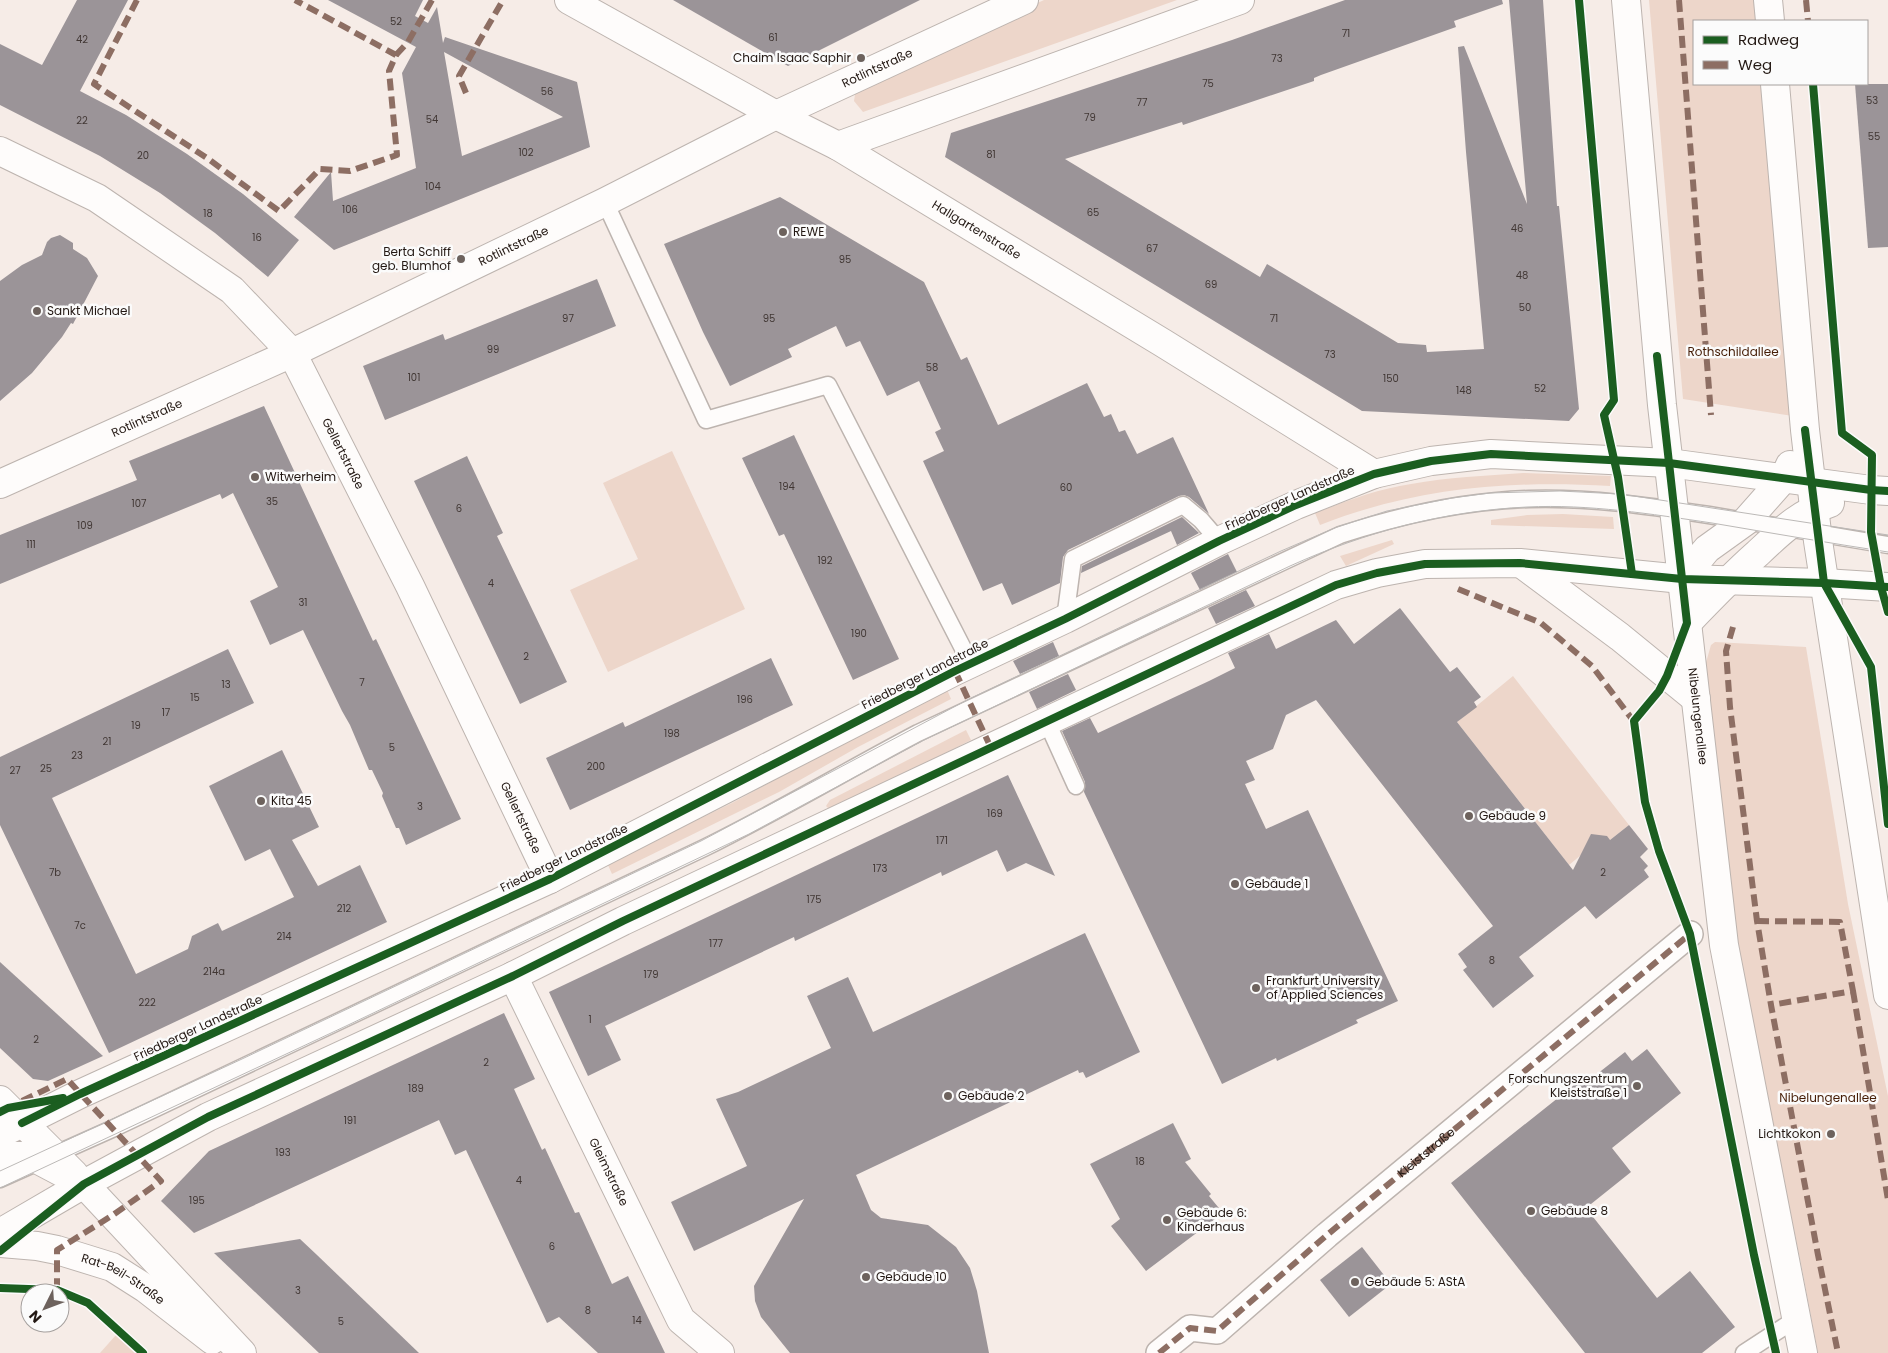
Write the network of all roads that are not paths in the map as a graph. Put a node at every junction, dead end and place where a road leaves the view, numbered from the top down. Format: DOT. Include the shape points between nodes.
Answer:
graph roads {
  1 [pos="569,0"];
  2 [pos="1024,0"];
  3 [pos="1240,0"];
  4 [pos="1626,0"];
  5 [pos="1768,0"];
  6 [pos="1770,20"];
  7 [pos="1775,85"];
  8 [pos="776,115"];
  9 [pos="838,146"];
  10 [pos="0,151"];
  11 [pos="605,202"];
  12 [pos="292,353"];
  13 [pos="1805,430"];
  14 [pos="1669,463"];
  15 [pos="1374,474"];
  16 [pos="1784,478"];
  17 [pos="1811,481"];
  18 [pos="0,484"];
  19 [pos="1879,491"];
  20 [pos="1674,510"];
  21 [pos="1816,520"];
  22 [pos="1746,521"];
  23 [pos="1785,527"];
  24 [pos="1219,541"];
  25 [pos="1888,545"];
  26 [pos="1520,563"];
  27 [pos="1682,579"];
  28 [pos="1728,580"];
  29 [pos="1824,583"];
  30 [pos="1888,587"];
  31 [pos="1065,619"];
  32 [pos="1686,623"];
  33 [pos="971,664"];
  34 [pos="1696,699"];
  35 [pos="1047,722"];
  36 [pos="1076,786"];
  37 [pos="550,878"];
  38 [pos="1690,934"];
  39 [pos="513,976"];
  40 [pos="1888,991"];
  41 [pos="0,1100"];
  42 [pos="11,1128"];
  43 [pos="0,1156"];
  44 [pos="47,1157"];
  45 [pos="0,1179"];
  46 [pos="84,1184"];
  47 [pos="0,1233"];
  48 [pos="0,1244"];
  49 [pos="1796,1319"];
  50 [pos="229,1353"];
  51 [pos="242,1353"];
  52 [pos="720,1353"];
  53 [pos="1159,1353"];
  54 [pos="1744,1353"];
  55 [pos="1803,1353"];
  1 -- 8 [label="main road, Hallgartenstraße"];
  2 -- 8 [label="main road, Rotlintstraße"];
  3 -- 9 [label="main road"];
  4 -- 14 [label="main road"];
  5 -- 6 [label="main road"];
  7 -- 13 [label="main road"];
  8 -- 9 [label="main road, Hallgartenstraße"];
  8 -- 11 [label="main road, Rotlintstraße"];
  9 -- 15 [label="main road, Hallgartenstraße"];
  10 -- 12 [label="main road, Gellertstraße" via="97,198 224,284"];
  11 -- 12 [label="main road, Rotlintstraße"];
  11 -- 33 [label="lane" via="706,420 828,385"];
  12 -- 18 [label="main road, Rotlintstraße"];
  12 -- 37 [label="main road, Gellertstraße" via="410,586"];
  13 -- 16 [label="main road"];
  13 -- 17 [label="main road"];
  14 -- 15 [label="main road, Friedberger Landstraße" via="1491,454 1431,461"];
  14 -- 16 [label="main road, Friedberger Landstraße"];
  14 -- 20 [label="main road, Nibelungenallee"];
  15 -- 24 [label="main road, Friedberger Landstraße"];
  16 -- 17 [label="main road, Friedberger Landstraße"];
  16 -- 22 [label="main road"];
  17 -- 19 [label="main road, Friedberger Landstraße"];
  17 -- 21 [label="main road"];
  19 -- 21 [label="main road"];
  20 -- 22 [label="lane"];
  20 -- 27 [label="main road, Nibelungenallee"];
  20 -- 44 [label="lane" via="1595,500 1528,499 1417,513 1340,535 918,733 785,807 687,856"];
  21 -- 23 [label="main road"];
  21 -- 25 [label="lane"];
  21 -- 29 [label="main road"];
  22 -- 23 [label="lane"];
  22 -- 27 [label="main road" via="1707,549"];
  23 -- 28 [label="main road"];
  24 -- 31 [label="main road, Friedberger Landstraße"];
  24 -- 31 [label="lane" via="1201,520 1183,506 1073,559"];
  26 -- 27 [label="main road"];
  26 -- 34 [label="main road" via="1620,637"];
  26 -- 35 [label="main road" via="1425,564 1377,573 1336,586"];
  27 -- 28 [label="main road"];
  27 -- 32 [label="main road, Nibelungenallee"];
  28 -- 29 [label="main road"];
  28 -- 32 [label="main road"];
  29 -- 30 [label="main road"];
  29 -- 40 [label="main road"];
  31 -- 33 [label="main road, Friedberger Landstraße"];
  32 -- 34 [label="main road, Nibelungenallee"];
  33 -- 37 [label="main road, Friedberger Landstraße"];
  34 -- 49 [label="main road, Nibelungenallee" via="1724,945"];
  35 -- 36 [label="lane"];
  35 -- 39 [label="main road"];
  37 -- 42 [label="main road, Friedberger Landstraße"];
  38 -- 53 [label="street, Kleiststraße" via="1327,1235 1217,1331 1190,1328"];
  39 -- 46 [label="main road" via="208,1117"];
  39 -- 52 [label="main road, Gleimstraße" via="681,1320"];
  41 -- 42 [label="main road"];
  42 -- 44 [label="main road"];
  43 -- 44 [label="main road"];
  44 -- 45 [label="lane"];
  44 -- 46 [label="main road, Rat-Beil-Straße"];
  46 -- 47 [label="main road"];
  46 -- 51 [label="main road, Rat-Beil-Straße"];
  48 -- 50 [label="main road, Rat-Beil-Straße" via="58,1250 112,1268 145,1288"];
  49 -- 54 [label="lane"];
  49 -- 55 [label="main road, Nibelungenallee"];
}
